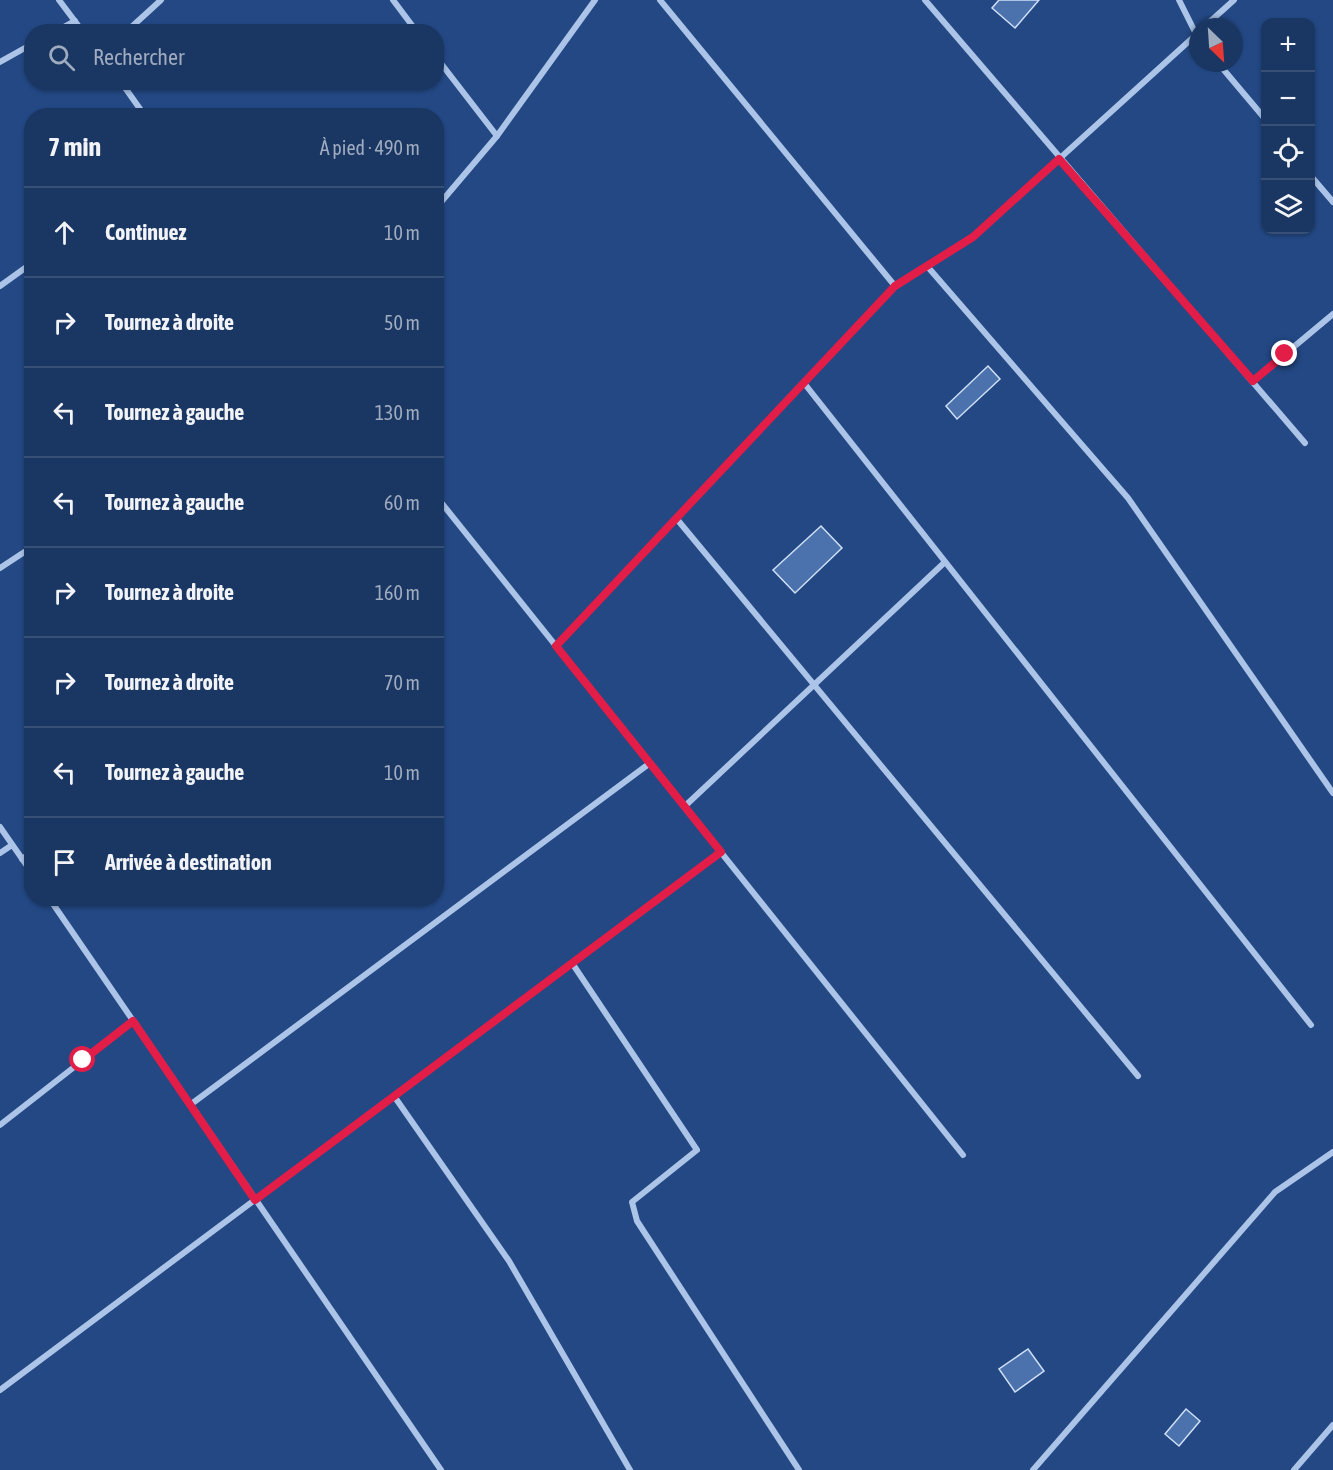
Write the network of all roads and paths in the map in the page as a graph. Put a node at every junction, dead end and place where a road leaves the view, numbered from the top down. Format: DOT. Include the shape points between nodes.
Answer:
graph roads {
  1 [pos="59,0"];
  2 [pos="161,0"];
  3 [pos="393,0"];
  4 [pos="595,0"];
  5 [pos="660,0"];
  6 [pos="925,0"];
  7 [pos="1179,0"];
  8 [pos="1234,0"];
  9 [pos="1214,18"];
  10 [pos="1189,19"];
  11 [pos="75,21"];
  12 [pos="70,24"];
  13 [pos="77,24"];
  14 [pos="135,24"];
  15 [pos="411,24"];
  16 [pos="1189,42"];
  17 [pos="24,48"];
  18 [pos="0,62"];
  19 [pos="444,67"];
  20 [pos="1226,72"];
  21 [pos="127,90"];
  22 [pos="139,108"];
  23 [pos="1261,114"];
  24 [pos="497,136"];
  25 [pos="1059,159"];
  26 [pos="1315,179"];
  27 [pos="444,199"];
  28 [pos="1333,202"];
  29 [pos="927,266"];
  30 [pos="24,269"];
  31 [pos="0,286"];
  32 [pos="895,286"];
  33 [pos="1333,314"];
  34 [pos="1253,381"];
  35 [pos="804,383"];
  36 [pos="1305,442"];
  37 [pos="444,506"];
  38 [pos="676,518"];
  39 [pos="24,552"];
  40 [pos="945,562"];
  41 [pos="0,568"];
  42 [pos="556,646"];
  43 [pos="814,685"];
  44 [pos="650,763"];
  45 [pos="1333,793"];
  46 [pos="685,806"];
  47 [pos="0,827"];
  48 [pos="12,845"];
  49 [pos="721,852"];
  50 [pos="0,853"];
  51 [pos="22,859"];
  52 [pos="24,862"];
  53 [pos="54,906"];
  54 [pos="572,963"];
  55 [pos="133,1021"];
  56 [pos="1311,1024"];
  57 [pos="1138,1076"];
  58 [pos="394,1096"];
  59 [pos="190,1105"];
  60 [pos="0,1125"];
  61 [pos="1333,1152"];
  62 [pos="963,1155"];
  63 [pos="255,1200"];
  64 [pos="0,1390"];
  65 [pos="1333,1425"];
  66 [pos="441,1470"];
  67 [pos="630,1470"];
  68 [pos="799,1470"];
  69 [pos="1033,1470"];
  70 [pos="1294,1470"];
  1 -- 11 [label="street"];
  2 -- 14 [label="street"];
  3 -- 15 [label="street"];
  4 -- 24 [label="street"];
  5 -- 32 [label="street"];
  6 -- 25 [label="street"];
  7 -- 10 [label="street"];
  8 -- 9 [label="street"];
  11 -- 12 [label="street"];
  11 -- 13 [label="street"];
  16 -- 25 [label="street"];
  17 -- 18 [label="street"];
  19 -- 24 [label="street"];
  20 -- 23 [label="street"];
  21 -- 22 [label="street"];
  24 -- 27 [label="street"];
  25 -- 29 [label="street" via="973,237"];
  25 -- 34 [label="street"];
  26 -- 28 [label="street"];
  29 -- 32 [label="street"];
  29 -- 45 [label="street" via="1128,498"];
  30 -- 31 [label="street"];
  32 -- 35 [label="street"];
  33 -- 34 [label="street"];
  34 -- 36 [label="street"];
  35 -- 38 [label="street"];
  35 -- 40 [label="street"];
  37 -- 42 [label="street"];
  38 -- 42 [label="street"];
  38 -- 43 [label="street"];
  39 -- 41 [label="street"];
  40 -- 43 [label="street"];
  40 -- 56 [label="street"];
  42 -- 44 [label="street"];
  43 -- 46 [label="street"];
  43 -- 57 [label="street"];
  44 -- 46 [label="street"];
  44 -- 59 [label="street"];
  46 -- 49 [label="street"];
  47 -- 48 [label="street"];
  48 -- 50 [label="street"];
  48 -- 51 [label="street"];
  49 -- 54 [label="street"];
  49 -- 62 [label="street"];
  51 -- 52 [label="street"];
  53 -- 55 [label="street"];
  54 -- 58 [label="street"];
  54 -- 68 [label="street" via="696,1150 632,1202 637,1221"];
  55 -- 59 [label="street"];
  55 -- 60 [label="street"];
  58 -- 63 [label="street"];
  58 -- 67 [label="street" via="509,1261"];
  59 -- 63 [label="street"];
  61 -- 69 [label="street" via="1275,1192"];
  63 -- 64 [label="street"];
  63 -- 66 [label="street"];
  65 -- 70 [label="street"];
}
